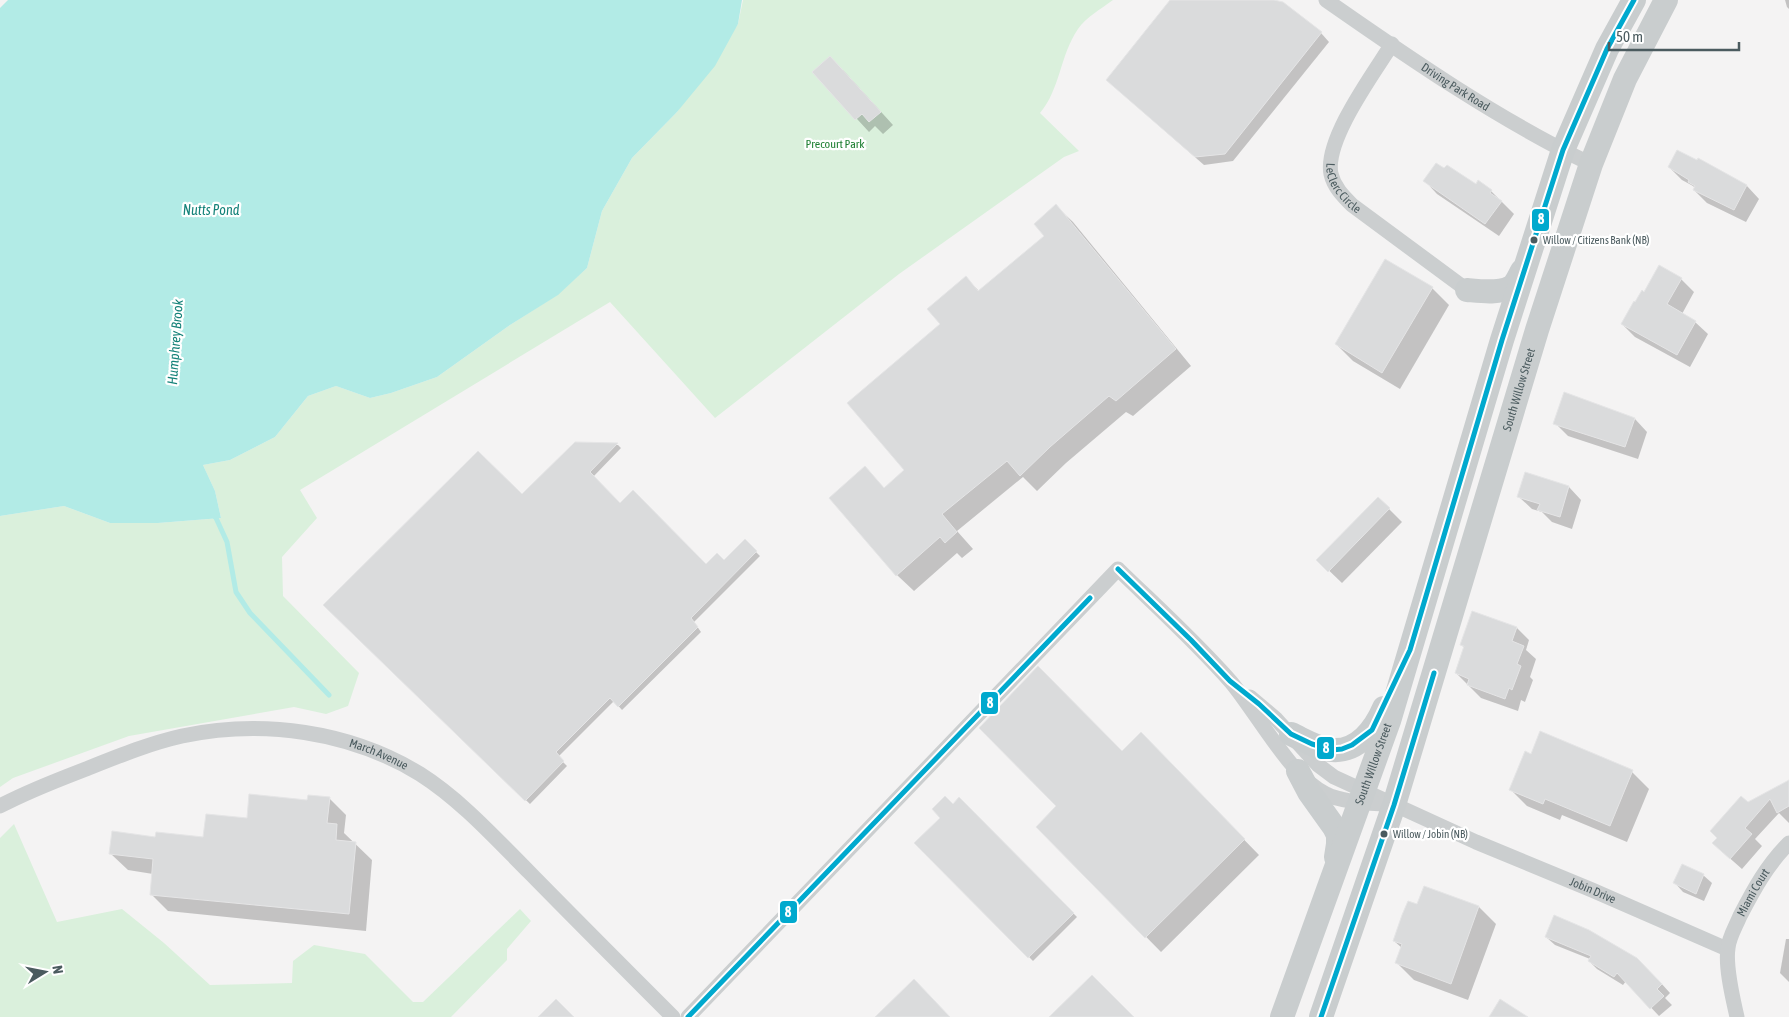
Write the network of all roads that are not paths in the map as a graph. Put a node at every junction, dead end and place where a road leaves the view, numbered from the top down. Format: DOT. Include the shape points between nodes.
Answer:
graph roads {
  1 [pos="1326,0"];
  2 [pos="1634,0"];
  3 [pos="1666,0"];
  4 [pos="1392,44"];
  5 [pos="1563,150"];
  6 [pos="1591,164"];
  7 [pos="1527,260"];
  8 [pos="1467,290"];
  9 [pos="1508,321"];
  10 [pos="1410,650"];
  11 [pos="1230,681"];
  12 [pos="1291,734"];
  13 [pos="1298,771"];
  14 [pos="1362,796"];
  15 [pos="1394,805"];
  16 [pos="0,806"];
  17 [pos="1789,843"];
  18 [pos="1330,887"];
  19 [pos="1727,949"];
  20 [pos="673,1017"];
  21 [pos="688,1017"];
  22 [pos="1282,1017"];
  23 [pos="1321,1017"];
  24 [pos="1736,1017"];
  1 -- 4 [label="street, Driving Park Road"];
  2 -- 5 [label="main road, South Willow Street" via="1607,49"];
  3 -- 6 [label="main road, South Willow Street" via="1625,79"];
  4 -- 5 [label="street, Driving Park Road" via="1441,78"];
  4 -- 8 [label="street, LeClerc Circle" via="1338,135 1331,154 1331,173 1338,191 1352,205"];
  5 -- 6 [label="street, Driving Park Road"];
  5 -- 7 [label="main road, South Willow Street"];
  6 -- 15 [label="main road, South Willow Street" via="1547,298"];
  7 -- 8 [label="main road" via="1511,287 1496,291"];
  7 -- 9 [label="main road, South Willow Street"];
  8 -- 9 [label="main road"];
  9 -- 10 [label="main road, South Willow Street"];
  10 -- 12 [label="main road" via="1379,718 1361,740 1332,750"];
  10 -- 14 [label="main road, South Willow Street"];
  11 -- 12 [label="street"];
  11 -- 13 [label="street"];
  11 -- 21 [label="street" via="1118,569"];
  12 -- 14 [label="street" via="1318,765"];
  13 -- 14 [label="street" via="1328,795"];
  13 -- 18 [label="main road" via="1338,835"];
  14 -- 15 [label="street, Jobin Drive"];
  14 -- 18 [label="main road, South Willow Street"];
  15 -- 19 [label="street, Jobin Drive"];
  15 -- 23 [label="main road, South Willow Street"];
  16 -- 20 [label="street, March Avenue" via="46,784 143,747 182,736 223,729 264,728 305,732 345,742 385,755 421,774 453,798"];
  17 -- 19 [label="street, Miami Court" via="1762,874"];
  18 -- 22 [label="main road, South Willow Street"];
  19 -- 24 [label="street"];
}
